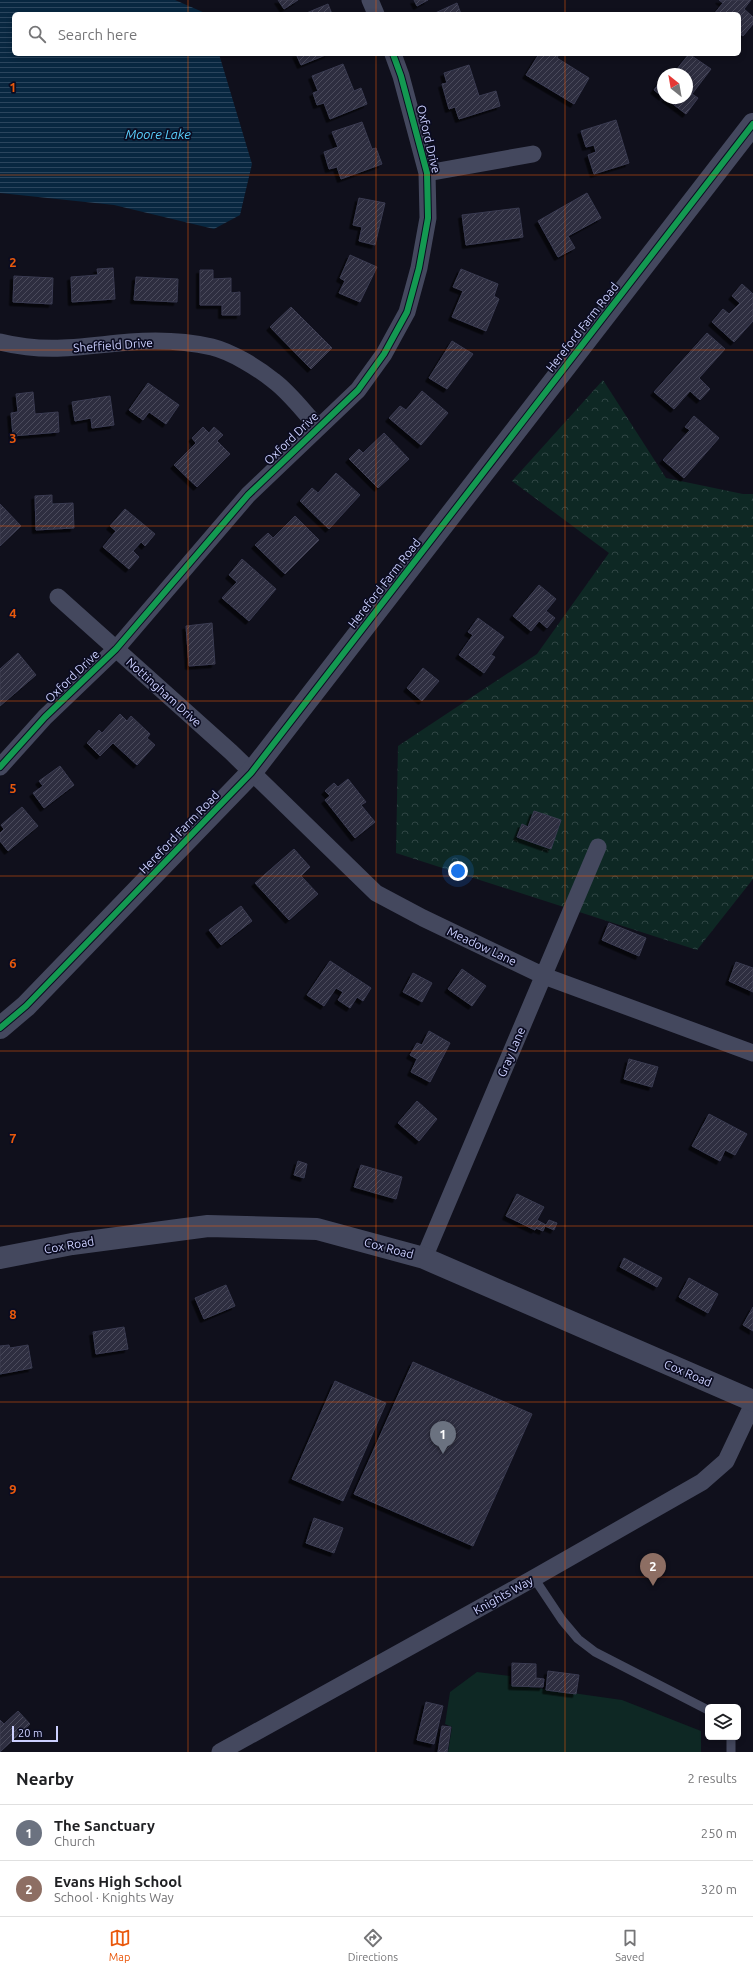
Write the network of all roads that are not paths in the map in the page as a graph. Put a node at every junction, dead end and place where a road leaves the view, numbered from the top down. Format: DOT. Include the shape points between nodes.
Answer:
graph roads {
  1 [pos="370,0"];
  2 [pos="375,12"];
  3 [pos="394,56"];
  4 [pos="753,124"];
  5 [pos="533,154"];
  6 [pos="427,173"];
  7 [pos="0,342"];
  8 [pos="318,427"];
  9 [pos="58,597"];
  10 [pos="116,649"];
  11 [pos="0,767"];
  12 [pos="251,773"];
  13 [pos="598,847"];
  14 [pos="544,976"];
  15 [pos="0,1028"];
  16 [pos="753,1053"];
  17 [pos="0,1258"];
  18 [pos="424,1258"];
  19 [pos="753,1401"];
  20 [pos="753,1404"];
  21 [pos="534,1578"];
  22 [pos="705,1708"];
  23 [pos="731,1740"];
  24 [pos="223,1751"];
  25 [pos="731,1752"];
  1 -- 2 [label="street"];
  3 -- 6 [label="street, Oxford Drive"];
  4 -- 12 [label="street, Hereford Farm Road"];
  5 -- 6 [label="street"];
  6 -- 8 [label="street, Oxford Drive" via="428,218 419,268 407,312 384,354 358,390"];
  7 -- 8 [label="street, Sheffield Drive" via="38,349 71,349 131,342 174,342 213,348 246,363 275,381"];
  8 -- 10 [label="street, Oxford Drive" via="243,501"];
  9 -- 10 [label="street, Nottingham Drive"];
  10 -- 11 [label="street, Oxford Drive" via="45,717"];
  10 -- 12 [label="street, Nottingham Drive"];
  12 -- 14 [label="street, Meadow Lane" via="376,893"];
  12 -- 15 [label="street, Hereford Farm Road" via="26,1006"];
  13 -- 14 [label="street, Gray Lane"];
  14 -- 16 [label="street, Meadow Lane"];
  14 -- 18 [label="street, Gray Lane"];
  17 -- 18 [label="street, Cox Road" via="72,1244 208,1226 317,1229"];
  18 -- 19 [label="street, Cox Road"];
  20 -- 21 [label="street, Knights Way" via="726,1460 702,1482"];
  21 -- 22 [label="lane" via="562,1620 578,1639 595,1652"];
  21 -- 24 [label="street, Knights Way"];
  23 -- 25 [label="lane"];
}
